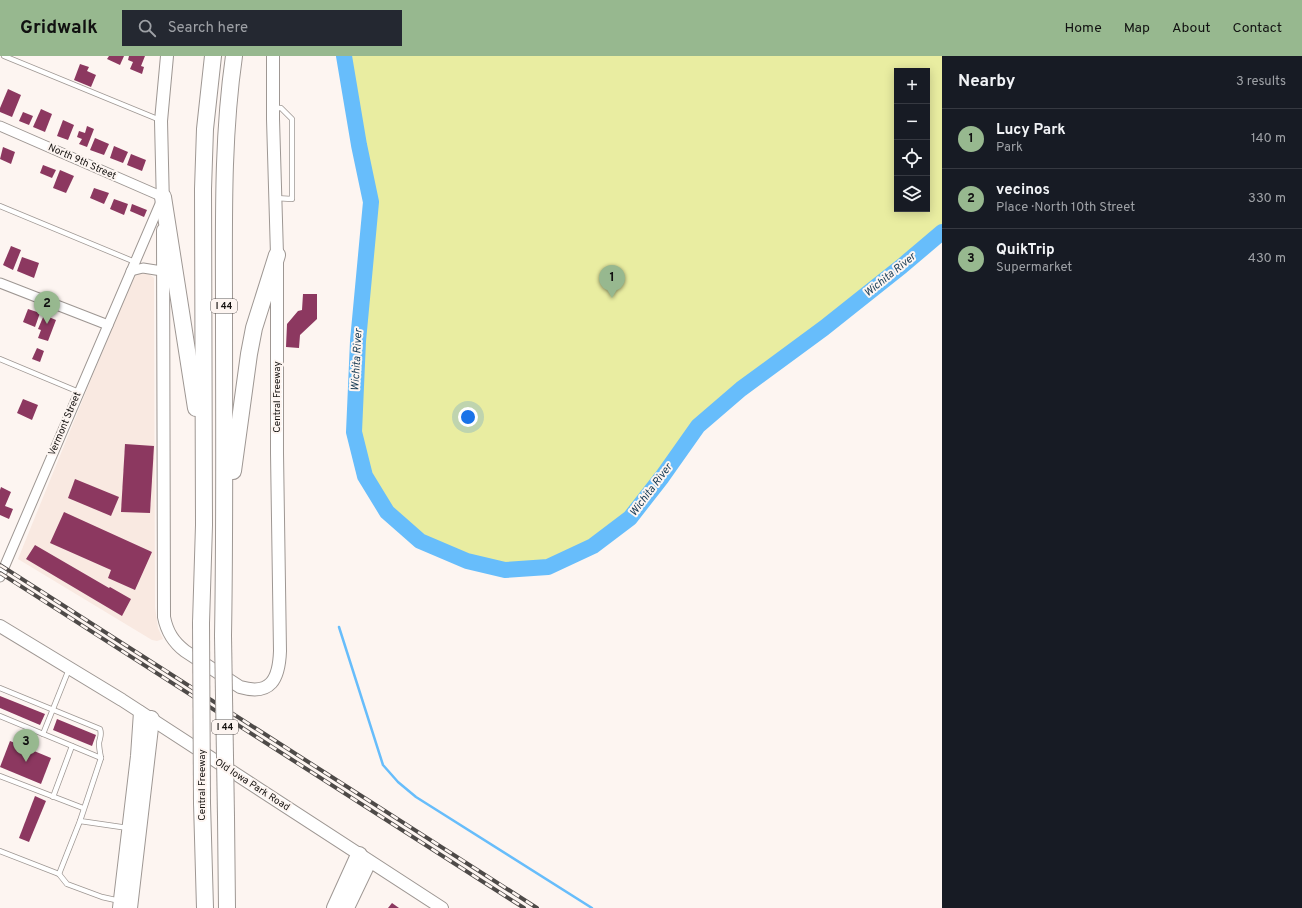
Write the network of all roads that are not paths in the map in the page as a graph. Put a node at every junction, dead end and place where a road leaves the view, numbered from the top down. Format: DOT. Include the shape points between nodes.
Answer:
graph roads {
  1 [pos="4,56"];
  2 [pos="167,56"];
  3 [pos="212,56"];
  4 [pos="234,56"];
  5 [pos="274,56"];
  6 [pos="273,108"];
  7 [pos="161,121"];
  8 [pos="0,126"];
  9 [pos="163,197"];
  10 [pos="275,198"];
  11 [pos="0,206"];
  12 [pos="277,255"];
  13 [pos="133,266"];
  14 [pos="162,271"];
  15 [pos="0,283"];
  16 [pos="108,325"];
  17 [pos="0,359"];
  18 [pos="79,392"];
  19 [pos="204,463"];
  20 [pos="225,528"];
  21 [pos="0,577"];
  22 [pos="0,627"];
  23 [pos="70,668"];
  24 [pos="0,688"];
  25 [pos="53,710"];
  26 [pos="146,716"];
  27 [pos="0,717"];
  28 [pos="43,734"];
  29 [pos="72,746"];
  30 [pos="101,758"];
  31 [pos="0,776"];
  32 [pos="53,797"];
  33 [pos="83,808"];
  34 [pos="80,821"];
  35 [pos="133,828"];
  36 [pos="0,851"];
  37 [pos="364,858"];
  38 [pos="60,874"];
  39 [pos="124,905"];
  40 [pos="205,908"];
  41 [pos="227,908"];
  42 [pos="335,908"];
  43 [pos="348,908"];
  44 [pos="442,908"];
  1 -- 7 [label="lane"];
  2 -- 7 [label="main road, Central Freeway"];
  3 -- 19 [label="highway, Central Freeway / I 44" via="205,129 203,189"];
  4 -- 20 [label="highway, I 44" via="226,136 224,200"];
  5 -- 6 [label="main road, Central Freeway"];
  6 -- 10 [label="main road, Central Freeway"];
  6 -- 10 [label="lane" via="281,108 292,119 292,199"];
  7 -- 9 [label="main road, Central Freeway"];
  8 -- 9 [label="street, North 9th Street"];
  9 -- 13 [label="street, Vermont Street"];
  9 -- 14 [label="main road, Central Freeway"];
  9 -- 19 [label="highway"];
  10 -- 12 [label="main road, Central Freeway"];
  11 -- 13 [label="lane"];
  12 -- 14 [label="main road, Central Freeway" via="280,664 273,682 257,690 240,687 185,651 166,628"];
  12 -- 20 [label="highway" via="248,354"];
  13 -- 14 [label="street"];
  13 -- 16 [label="street, Vermont Street"];
  15 -- 16 [label="street"];
  16 -- 18 [label="street, Vermont Street"];
  17 -- 18 [label="lane"];
  18 -- 21 [label="street, Vermont Street"];
  19 -- 40 [label="highway, Central Freeway / I 44, bridge" via="202,803"];
  20 -- 41 [label="highway, I 44, bridge" via="223,636"];
  22 -- 23 [label="main road, Old Iowa Park Road"];
  23 -- 25 [label="lane"];
  23 -- 26 [label="main road, Old Iowa Park Road"];
  24 -- 25 [label="lane"];
  25 -- 28 [label="lane"];
  25 -- 30 [label="lane" via="100,729"];
  26 -- 35 [label="highway"];
  26 -- 37 [label="main road, Old Iowa Park Road"];
  27 -- 28 [label="lane"];
  28 -- 29 [label="lane"];
  29 -- 30 [label="lane"];
  29 -- 32 [label="lane"];
  30 -- 33 [label="lane"];
  31 -- 32 [label="lane"];
  32 -- 33 [label="lane"];
  33 -- 34 [label="lane"];
  34 -- 35 [label="lane"];
  34 -- 38 [label="lane"];
  35 -- 39 [label="highway"];
  36 -- 38 [label="lane"];
  37 -- 42 [label="highway"];
  37 -- 43 [label="main road"];
  37 -- 44 [label="main road, Old Iowa Park Road"];
  38 -- 39 [label="lane" via="67,884"];
}
